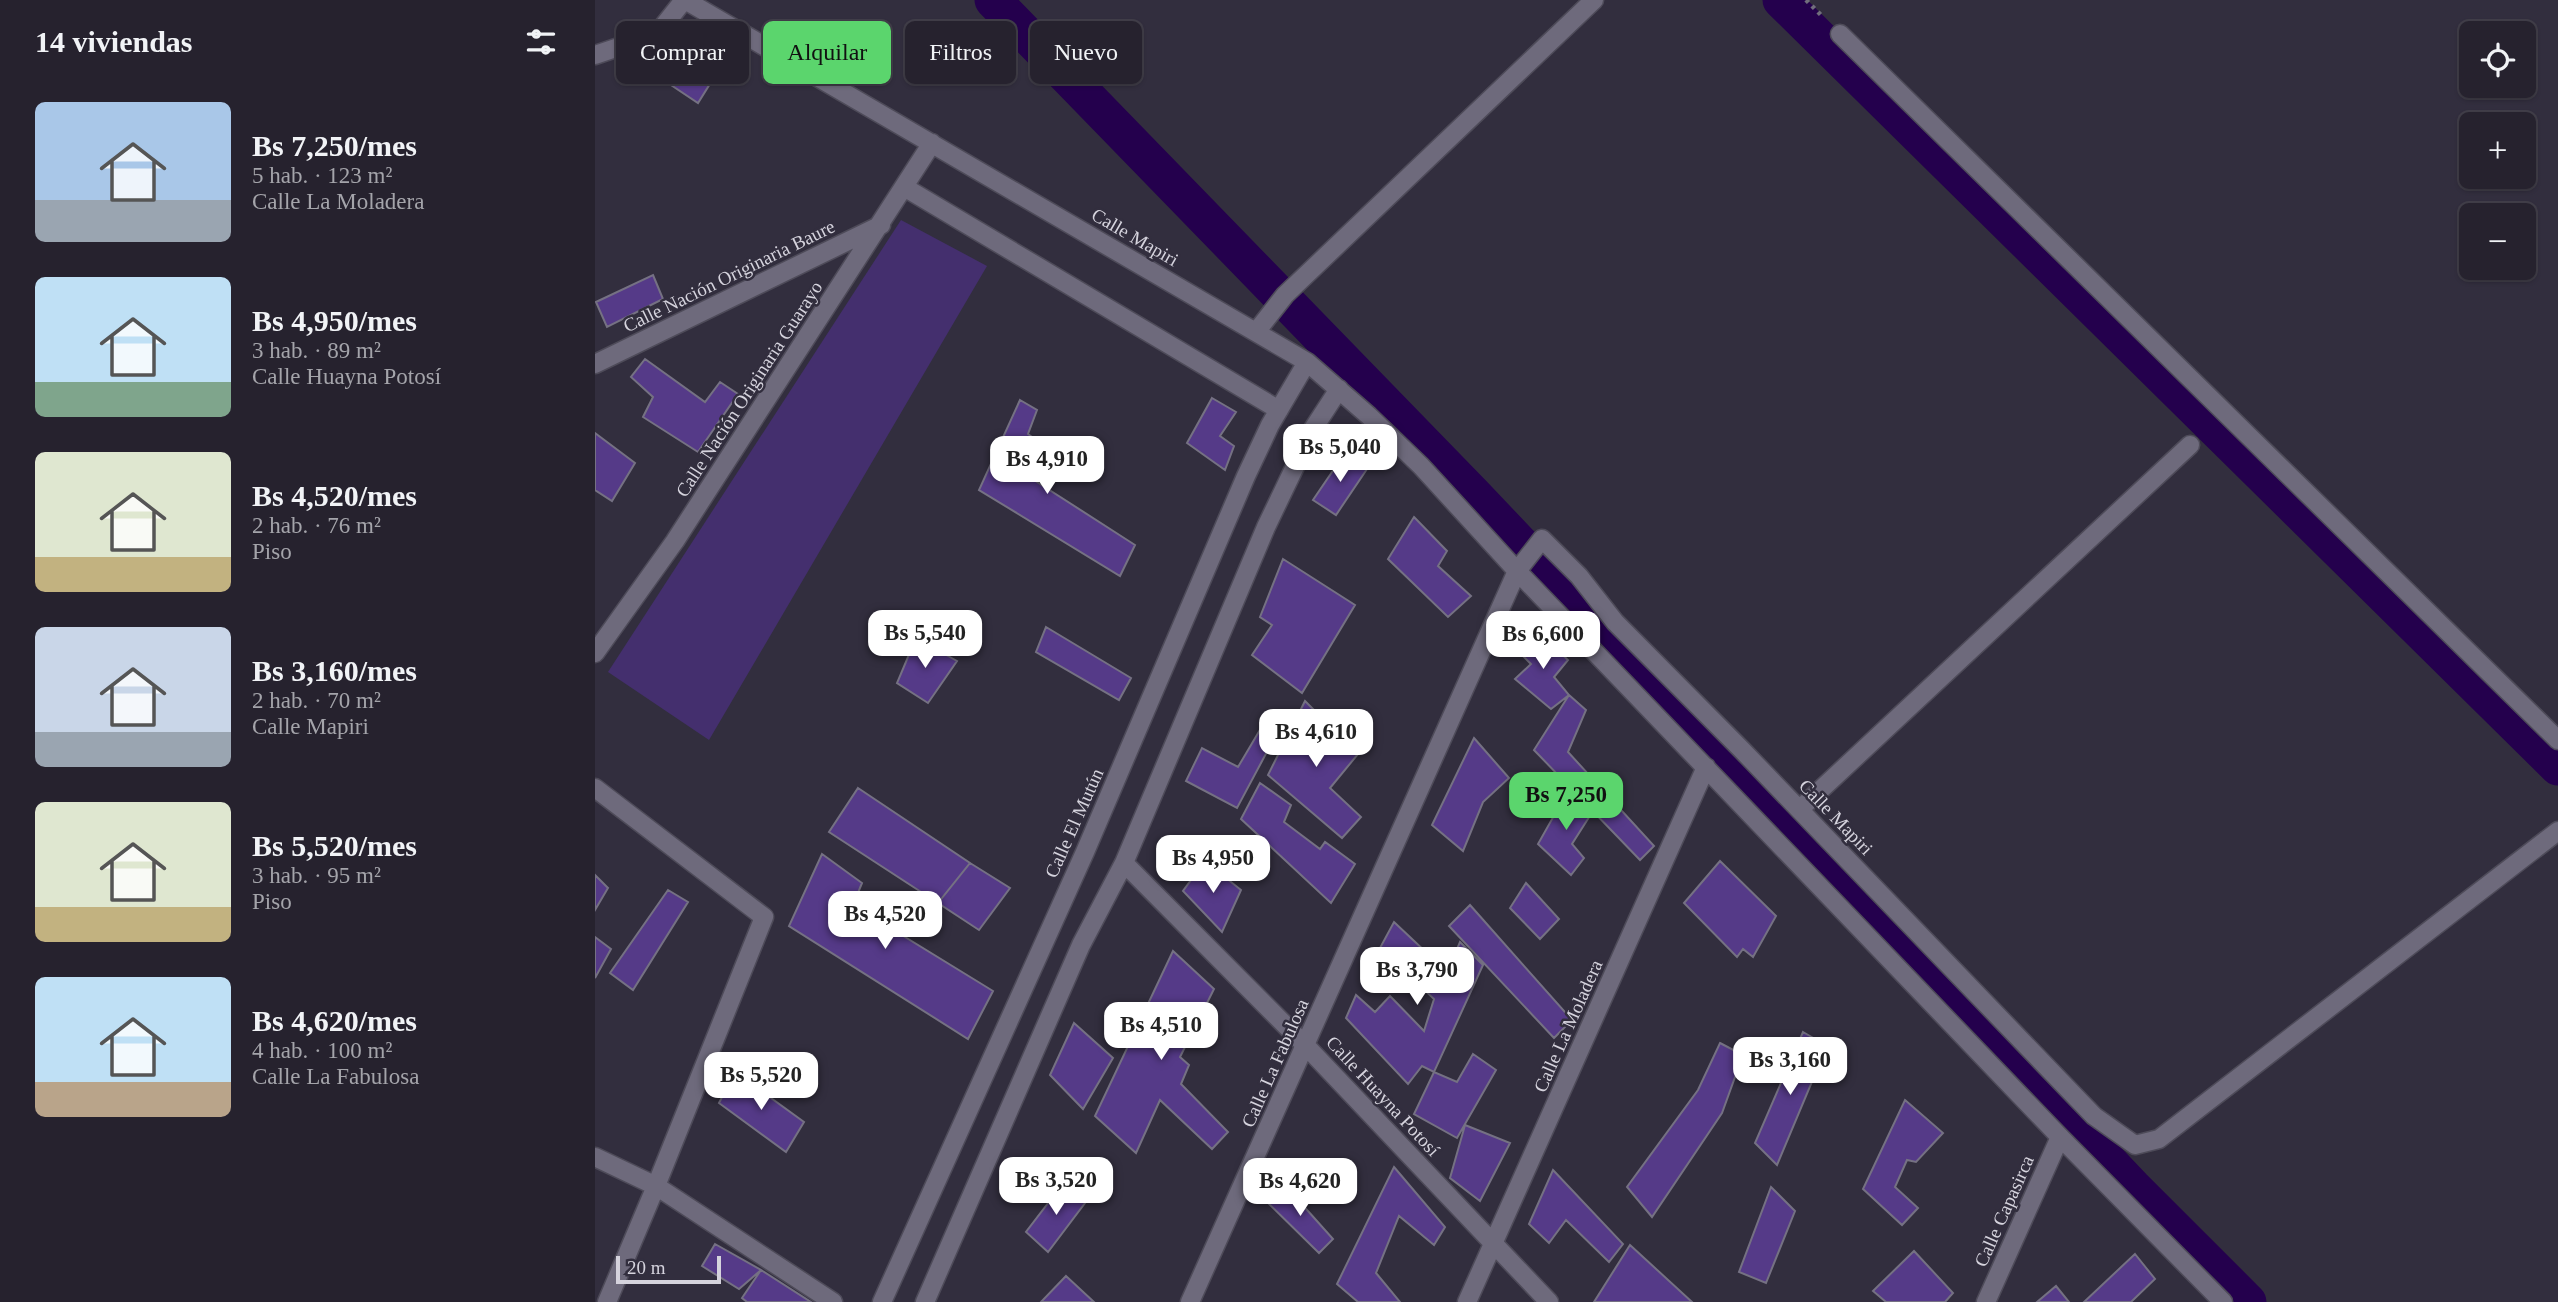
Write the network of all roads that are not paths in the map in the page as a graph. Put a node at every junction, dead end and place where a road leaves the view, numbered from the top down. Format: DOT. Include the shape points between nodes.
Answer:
graph roads {
  1 [pos="685,0"];
  2 [pos="1594,0"];
  3 [pos="1840,34"];
  4 [pos="595,55"];
  5 [pos="932,144"];
  6 [pos="904,187"];
  7 [pos="881,225"];
  8 [pos="1256,332"];
  9 [pos="1307,362"];
  10 [pos="595,364"];
  11 [pos="1339,389"];
  12 [pos="1279,410"];
  13 [pos="2190,445"];
  14 [pos="1517,571"];
  15 [pos="595,653"];
  16 [pos="2558,740"];
  17 [pos="1706,766"];
  18 [pos="595,788"];
  19 [pos="1800,809"];
  20 [pos="2558,831"];
  21 [pos="1124,863"];
  22 [pos="1306,1046"];
  23 [pos="2060,1137"];
  24 [pos="595,1157"];
  25 [pos="656,1186"];
  26 [pos="1493,1244"];
  27 [pos="607,1302"];
  28 [pos="833,1302"];
  29 [pos="882,1302"];
  30 [pos="925,1302"];
  31 [pos="1190,1302"];
  32 [pos="1467,1302"];
  33 [pos="1549,1302"];
  34 [pos="1986,1302"];
  35 [pos="2223,1302"];
  1 -- 4 [label="street" via="657,34"];
  1 -- 5 [label="street, Calle Mapiri"];
  2 -- 8 [label="street" via="1285,295"];
  3 -- 16 [label="street"];
  5 -- 6 [label="street, Calle Nación Originaria Guarayo"];
  5 -- 8 [label="street, Calle Mapiri"];
  6 -- 7 [label="street, Calle Nación Originaria Guarayo"];
  6 -- 12 [label="street"];
  7 -- 10 [label="street, Calle Nación Originaria Baure"];
  7 -- 15 [label="street, Calle Nación Originaria Guarayo" via="675,541"];
  8 -- 9 [label="street, Calle Mapiri"];
  9 -- 11 [label="street, Calle Mapiri"];
  9 -- 12 [label="street, Calle El Mutún"];
  11 -- 14 [label="street, Calle Mapiri" via="1421,467"];
  11 -- 21 [label="street" via="1313,429 1266,527"];
  12 -- 29 [label="street, Calle El Mutún"];
  13 -- 19 [label="street"];
  14 -- 17 [label="street, Calle Mapiri"];
  14 -- 19 [label="street, Calle Mapiri" via="1542,539 1615,622"];
  14 -- 22 [label="street, Calle La Fabulosa"];
  17 -- 23 [label="street, Calle Mapiri"];
  17 -- 26 [label="street, Calle La Moladera"];
  18 -- 25 [label="street" via="764,917"];
  19 -- 20 [label="street, Calle Mapiri" via="2094,1116 2135,1145 2159,1139"];
  21 -- 22 [label="street, Calle Huayna Potosí"];
  21 -- 30 [label="street" via="1081,944"];
  22 -- 26 [label="street, Calle Huayna Potosí"];
  22 -- 31 [label="street, Calle La Fabulosa"];
  23 -- 34 [label="street, Calle Capasirca"];
  23 -- 35 [label="street, Calle Mapiri"];
  24 -- 25 [label="street"];
  25 -- 27 [label="street"];
  25 -- 28 [label="street"];
  26 -- 32 [label="street, Calle La Moladera"];
  26 -- 33 [label="street, Calle Huayna Potosí"];
}
